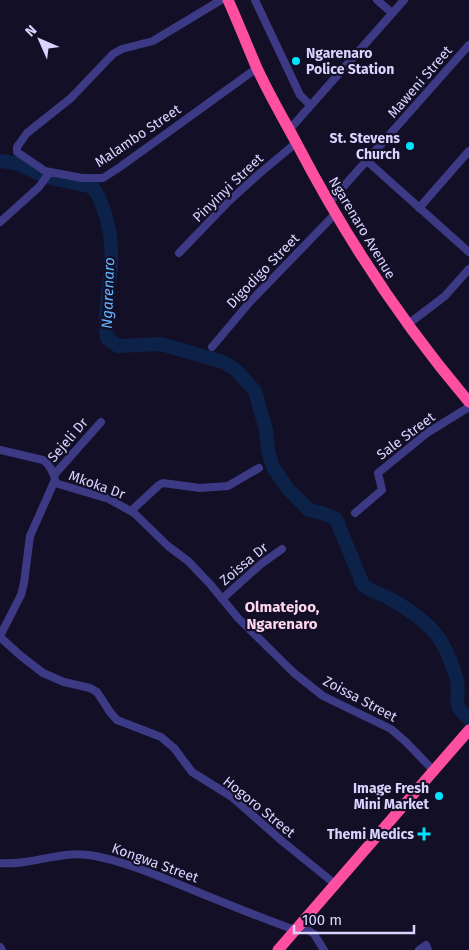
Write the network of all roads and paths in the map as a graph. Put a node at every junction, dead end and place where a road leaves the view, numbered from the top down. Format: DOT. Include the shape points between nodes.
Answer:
graph roads {
  1 [pos="221,0"];
  2 [pos="228,0"];
  3 [pos="255,0"];
  4 [pos="377,0"];
  5 [pos="404,0"];
  6 [pos="392,13"];
  7 [pos="469,45"];
  8 [pos="257,68"];
  9 [pos="310,105"];
  10 [pos="289,130"];
  11 [pos="296,143"];
  12 [pos="469,152"];
  13 [pos="367,161"];
  14 [pos="49,173"];
  15 [pos="329,203"];
  16 [pos="419,208"];
  17 [pos="335,214"];
  18 [pos="0,222"];
  19 [pos="469,252"];
  20 [pos="179,253"];
  21 [pos="469,269"];
  22 [pos="407,325"];
  23 [pos="212,347"];
  24 [pos="469,402"];
  25 [pos="469,407"];
  26 [pos="101,422"];
  27 [pos="0,450"];
  28 [pos="259,468"];
  29 [pos="55,479"];
  30 [pos="131,511"];
  31 [pos="355,513"];
  32 [pos="168,546"];
  33 [pos="282,549"];
  34 [pos="222,599"];
  35 [pos="0,636"];
  36 [pos="468,731"];
  37 [pos="433,770"];
  38 [pos="0,863"];
  39 [pos="335,884"];
  40 [pos="298,927"];
  41 [pos="0,947"];
  42 [pos="2,950"];
  43 [pos="278,950"];
  44 [pos="324,950"];
  45 [pos="419,950"];
  46 [pos="428,950"];
  1 -- 14 [label="street, Malambo Street" via="153,41 113,54 71,98 27,133 17,146 17,152"];
  2 -- 8 [label="highway, Ngarenaro Avenue"];
  3 -- 9 [label="street" via="300,95"];
  4 -- 6 [label="street"];
  5 -- 6 [label="street"];
  6 -- 9 [label="street"];
  7 -- 13 [label="street, Maweni Street"];
  8 -- 10 [label="highway, Ngarenaro Avenue"];
  8 -- 14 [label="street, Malambo Street" via="103,178"];
  9 -- 10 [label="street"];
  10 -- 11 [label="highway, Ngarenaro Avenue"];
  11 -- 15 [label="highway, Ngarenaro Avenue"];
  11 -- 20 [label="street, Pinyinyi Street" via="229,201"];
  12 -- 16 [label="street"];
  13 -- 15 [label="street, Maweni Street"];
  13 -- 16 [label="street"];
  14 -- 18 [label="street" via="39,187"];
  15 -- 17 [label="highway, Ngarenaro Avenue"];
  16 -- 19 [label="street"];
  17 -- 22 [label="highway, Ngarenaro Avenue"];
  17 -- 23 [label="street, Digodigo Street" via="237,316"];
  21 -- 22 [label="street" via="445,296"];
  22 -- 24 [label="highway, Ngarenaro Avenue"];
  25 -- 31 [label="street, Sale Street" via="428,433 378,473 382,490"];
  26 -- 29 [label="street, Sejeli Dr"];
  27 -- 29 [label="street" via="43,460"];
  28 -- 30 [label="street, Mkoka Dr" via="228,486 200,488 163,484"];
  29 -- 30 [label="street, Mkoka Dr"];
  29 -- 35 [label="street, Sejeli Dr" via="29,539 21,595"];
  30 -- 32 [label="street, Mkoka Dr"];
  32 -- 34 [label="street, Zoissa Street" via="188,561"];
  33 -- 34 [label="street, Zoissa Dr"];
  34 -- 37 [label="street, Zoissa Street" via="278,658 311,687 391,729"];
  35 -- 39 [label="street, Hogoro Street" via="44,673 94,690 118,721 161,737 192,772 232,797"];
  36 -- 37 [label="highway"];
  37 -- 39 [label="highway"];
  38 -- 40 [label="street, Kongwa Street" via="67,854 94,855 126,864 259,917"];
  39 -- 40 [label="highway"];
  40 -- 43 [label="highway"];
  40 -- 44 [label="street" via="314,934"];
  41 -- 42 [label="street"];
  45 -- 46 [label="street" via="426,944"];
}
